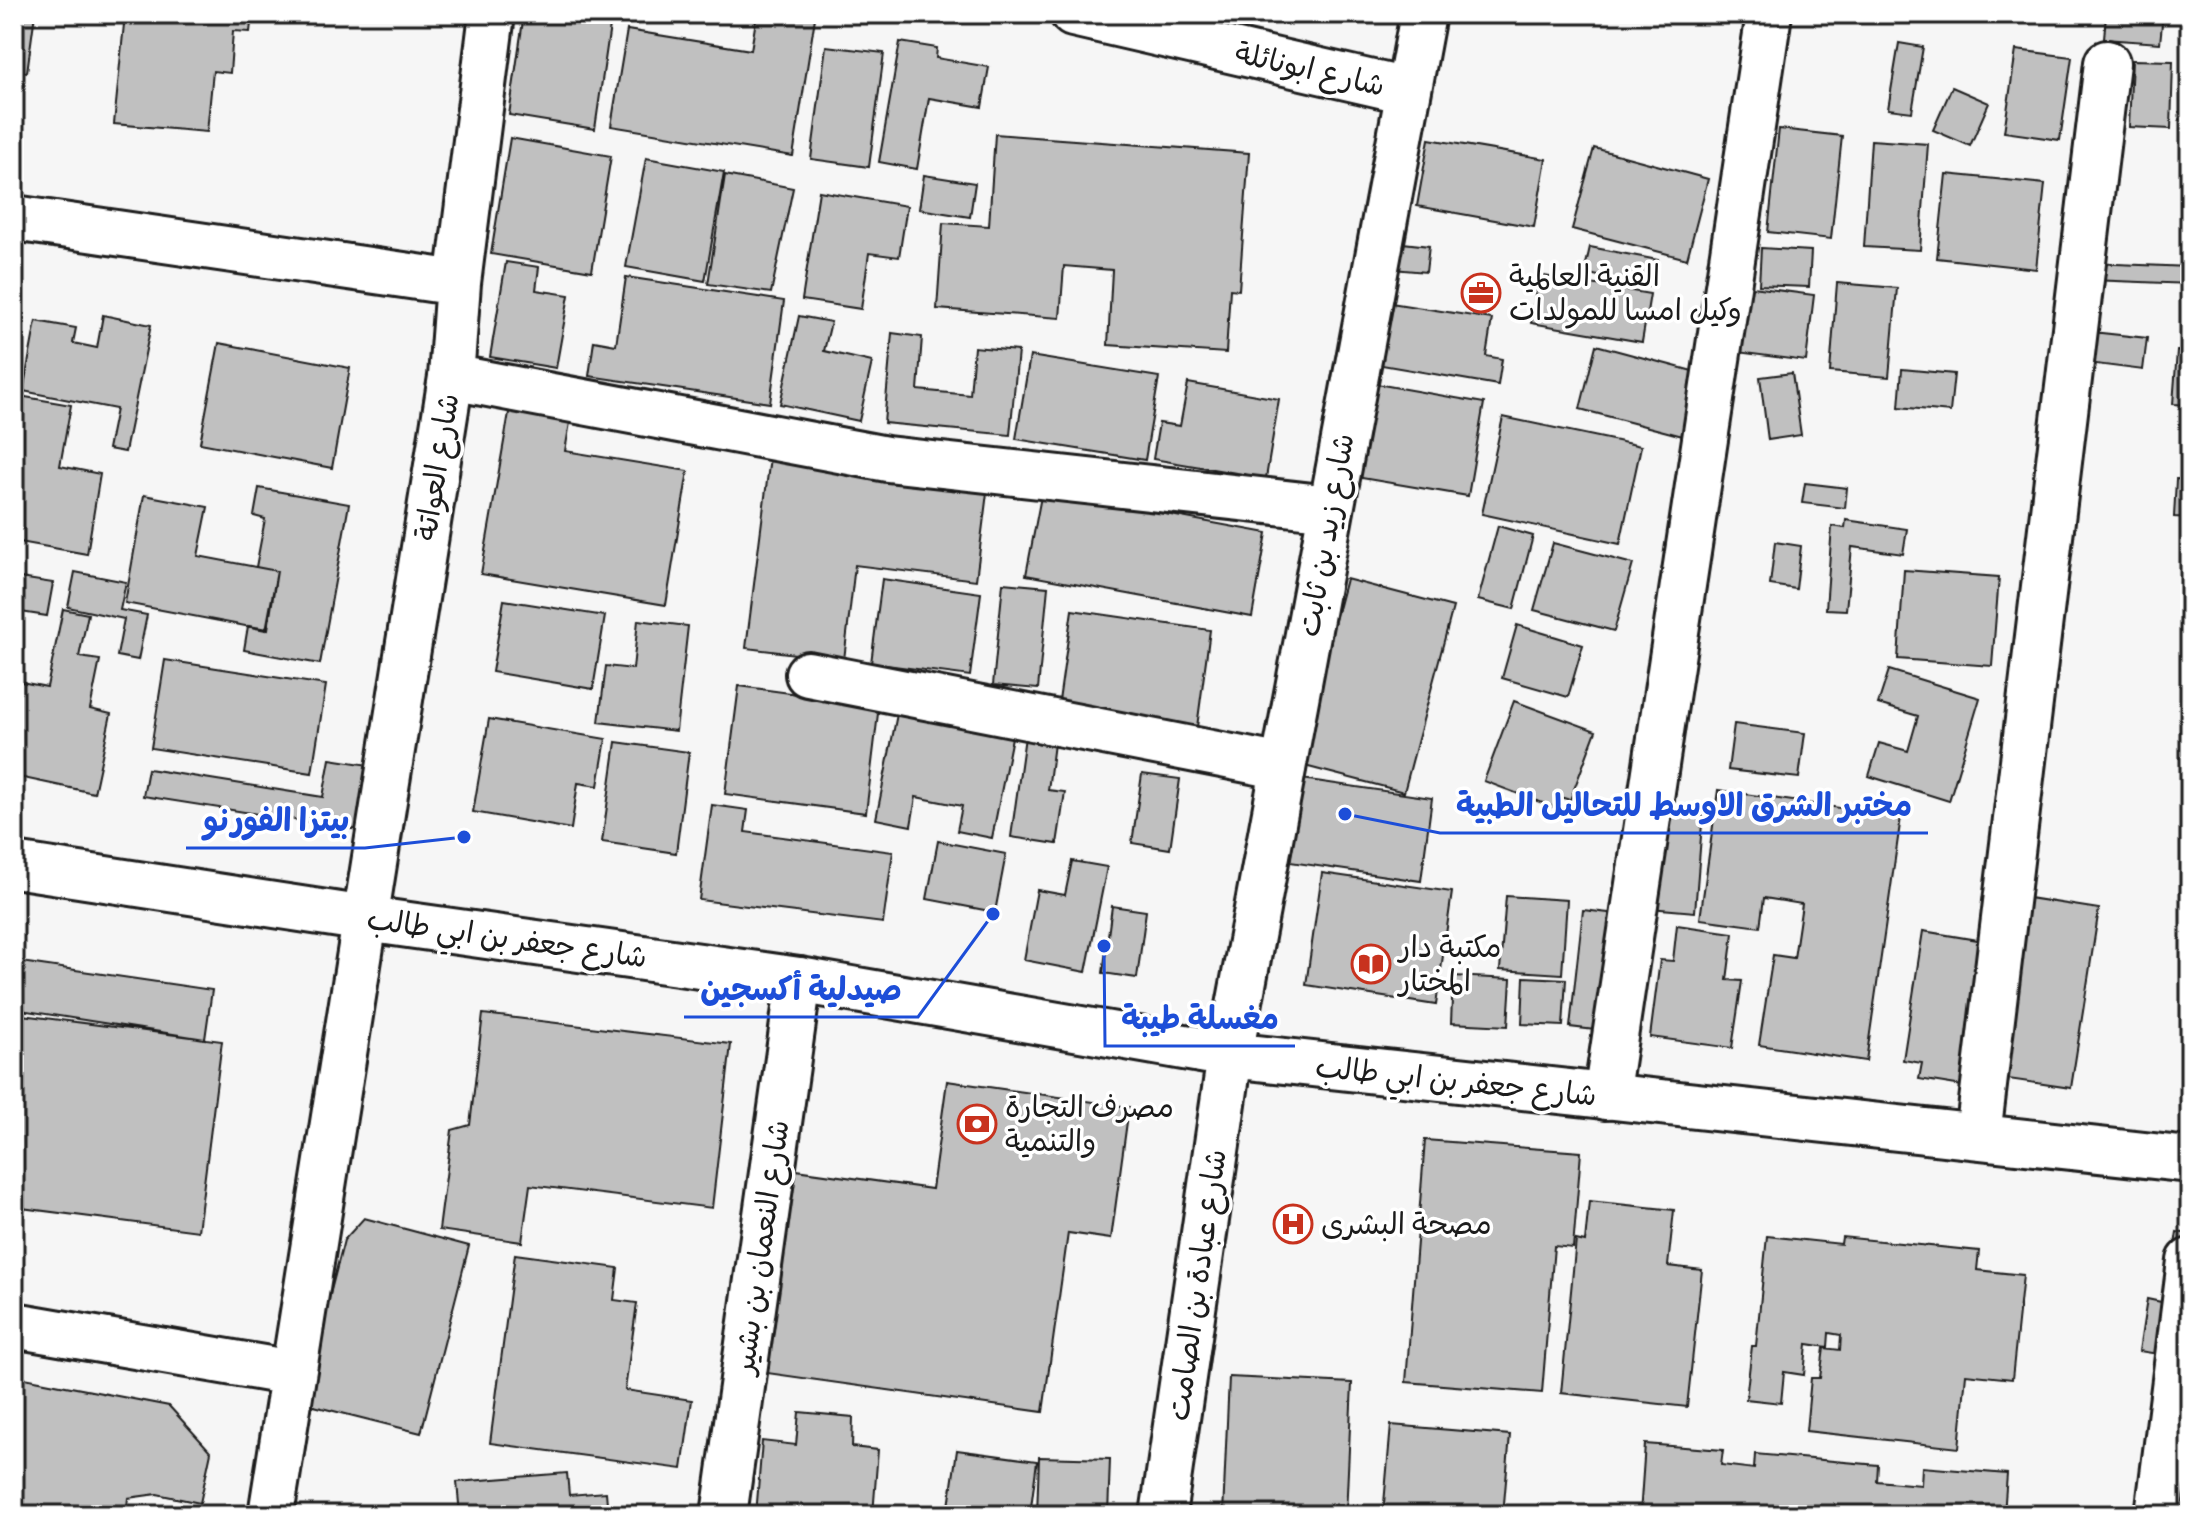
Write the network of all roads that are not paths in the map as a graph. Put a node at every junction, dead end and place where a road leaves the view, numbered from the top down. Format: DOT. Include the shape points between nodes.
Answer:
graph roads {
  1 [pos="492,14"];
  2 [pos="1073,14"];
  3 [pos="1423,14"];
  4 [pos="1769,14"];
  5 [pos="2107,63"];
  6 [pos="1407,91"];
  7 [pos="14,218"];
  8 [pos="458,283"];
  9 [pos="451,377"];
  10 [pos="1331,508"];
  11 [pos="808,674"];
  12 [pos="1283,767"];
  13 [pos="14,865"];
  14 [pos="366,919"];
  15 [pos="799,980"];
  16 [pos="1230,1055"];
  17 [pos="1606,1097"];
  18 [pos="1978,1135"];
  19 [pos="2190,1160"];
  20 [pos="2190,1261"];
  21 [pos="14,1325"];
  22 [pos="292,1373"];
  23 [pos="271,1515"];
  24 [pos="724,1515"];
  25 [pos="1163,1515"];
  26 [pos="2158,1515"];
  1 -- 8 [label="street, شارع العواتة"];
  2 -- 6 [label="street, شارع ابونائلة"];
  3 -- 6 [label="street, شارع زيد بن ثابت"];
  4 -- 17 [label="street"];
  5 -- 18 [label="street"];
  6 -- 10 [label="street, شارع زيد بن ثابت"];
  7 -- 8 [label="street"];
  8 -- 9 [label="street, شارع العواتة"];
  9 -- 10 [label="street" via="887,459"];
  9 -- 14 [label="street, شارع العواتة"];
  10 -- 12 [label="street, شارع زيد بن ثابت"];
  11 -- 12 [label="street"];
  12 -- 16 [label="street, شارع زيد بن ثابت"];
  13 -- 14 [label="street, شارع جعفر بن ابي طالب"];
  14 -- 15 [label="street, شارع جعفر بن ابي طالب"];
  14 -- 22 [label="street, شارع العواتة"];
  15 -- 16 [label="street, شارع جعفر بن ابي طالب"];
  15 -- 24 [label="street, شارع النعمان بن بشير"];
  16 -- 17 [label="street, شارع جعفر بن ابي طالب"];
  16 -- 25 [label="street, شارع عبادة بن الصامت"];
  17 -- 18 [label="street, شارع جعفر بن ابي طالب"];
  18 -- 19 [label="street, شارع جعفر بن ابي طالب"];
  20 -- 26 [label="street"];
  21 -- 22 [label="street"];
  22 -- 23 [label="street, شارع العواتة"];
}
